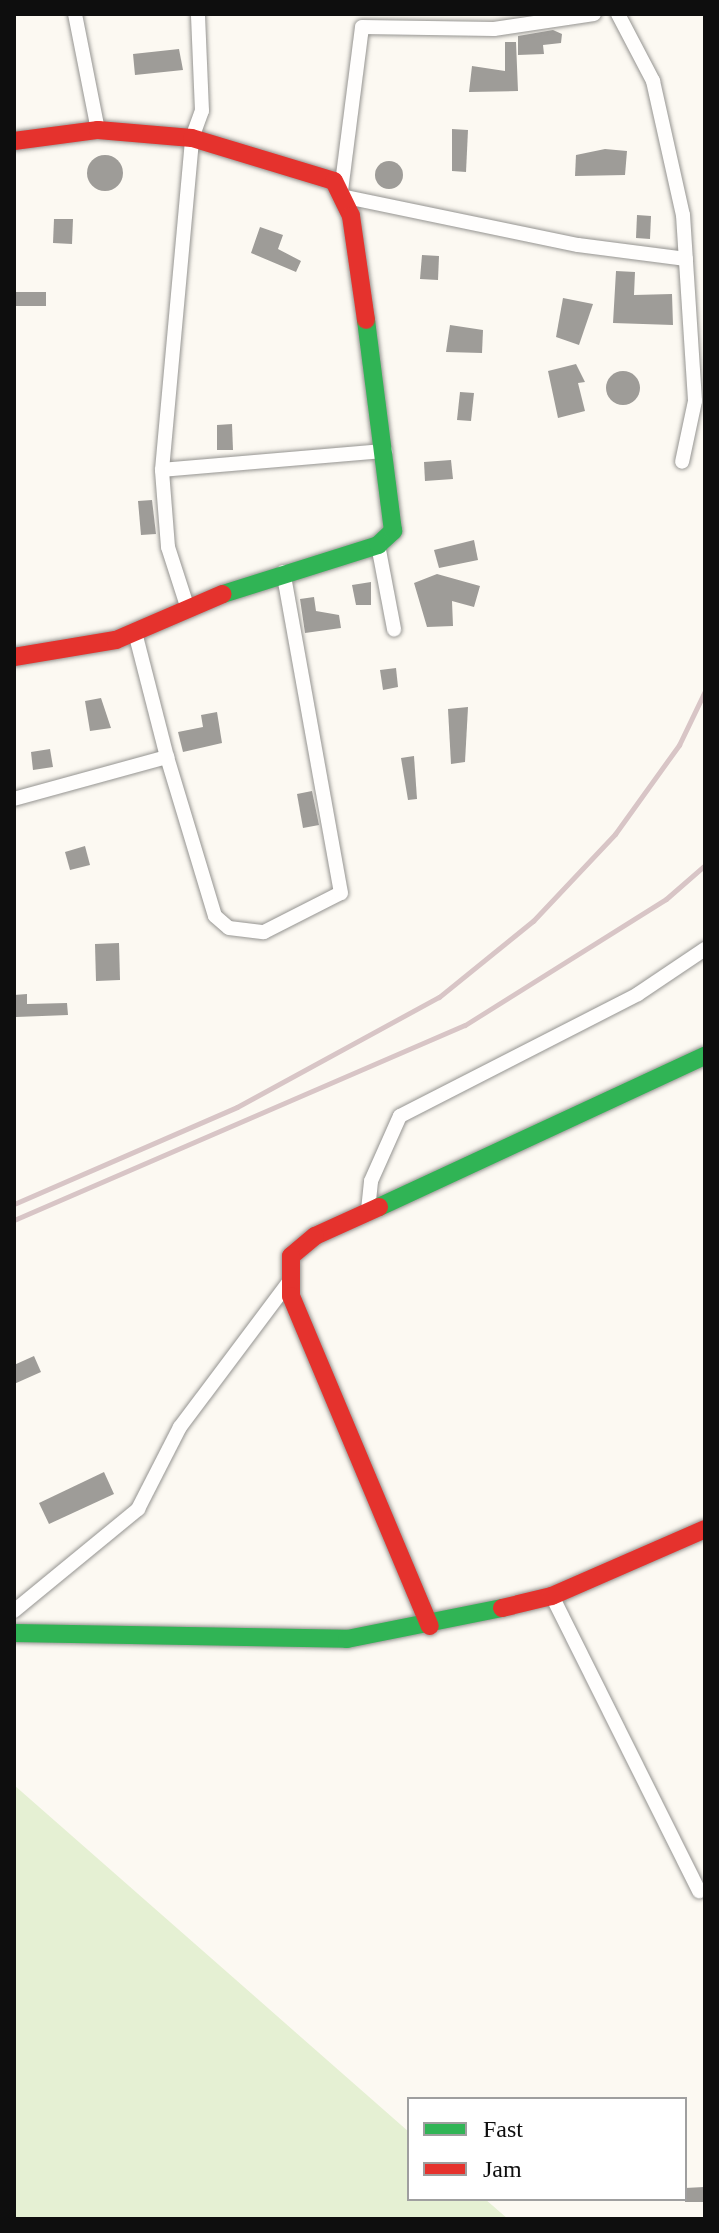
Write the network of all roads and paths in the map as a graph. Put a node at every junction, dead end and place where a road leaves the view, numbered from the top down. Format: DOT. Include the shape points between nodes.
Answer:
graph roads {
  1 [pos="75,14"];
  2 [pos="198,14"];
  3 [pos="594,14"];
  4 [pos="618,14"];
  5 [pos="98,130"];
  6 [pos="192,138"];
  7 [pos="14,141"];
  8 [pos="344,194"];
  9 [pos="686,259"];
  10 [pos="385,451"];
  11 [pos="682,462"];
  12 [pos="162,470"];
  13 [pos="378,545"];
  14 [pos="283,572"];
  15 [pos="188,609"];
  16 [pos="394,629"];
  17 [pos="135,632"];
  18 [pos="14,657"];
  19 [pos="167,757"];
  20 [pos="14,799"];
  21 [pos="705,949"];
  22 [pos="705,1056"];
  23 [pos="368,1210"];
  24 [pos="289,1282"];
  25 [pos="705,1529"];
  26 [pos="552,1596"];
  27 [pos="14,1611"];
  28 [pos="430,1626"];
  29 [pos="14,1633"];
  30 [pos="699,1891"];
  1 -- 5 [label="street"];
  2 -- 6 [label="street" via="204,78"];
  3 -- 8 [label="street" via="509,29 362,27"];
  4 -- 9 [label="street" via="653,81 674,157"];
  5 -- 6 [label="street"];
  5 -- 7 [label="street"];
  6 -- 8 [label="street" via="312,170"];
  6 -- 12 [label="street"];
  8 -- 9 [label="street" via="578,245"];
  8 -- 10 [label="street"];
  9 -- 11 [label="street" via="695,401"];
  10 -- 12 [label="street"];
  10 -- 13 [label="street" via="393,531"];
  12 -- 15 [label="street" via="168,547"];
  13 -- 14 [label="street"];
  13 -- 16 [label="street"];
  14 -- 15 [label="street"];
  14 -- 19 [label="street" via="341,893 264,932 229,928 215,916"];
  15 -- 17 [label="street"];
  17 -- 18 [label="street"];
  17 -- 19 [label="street"];
  19 -- 20 [label="street"];
  21 -- 23 [label="street" via="638,994 400,1116 371,1181"];
  22 -- 23 [label="street"];
  23 -- 24 [label="street" via="295,1248"];
  24 -- 27 [label="street" via="180,1427 138,1509"];
  24 -- 28 [label="street"];
  25 -- 26 [label="street"];
  26 -- 28 [label="street"];
  26 -- 30 [label="street"];
  28 -- 29 [label="street" via="347,1639"];
}
